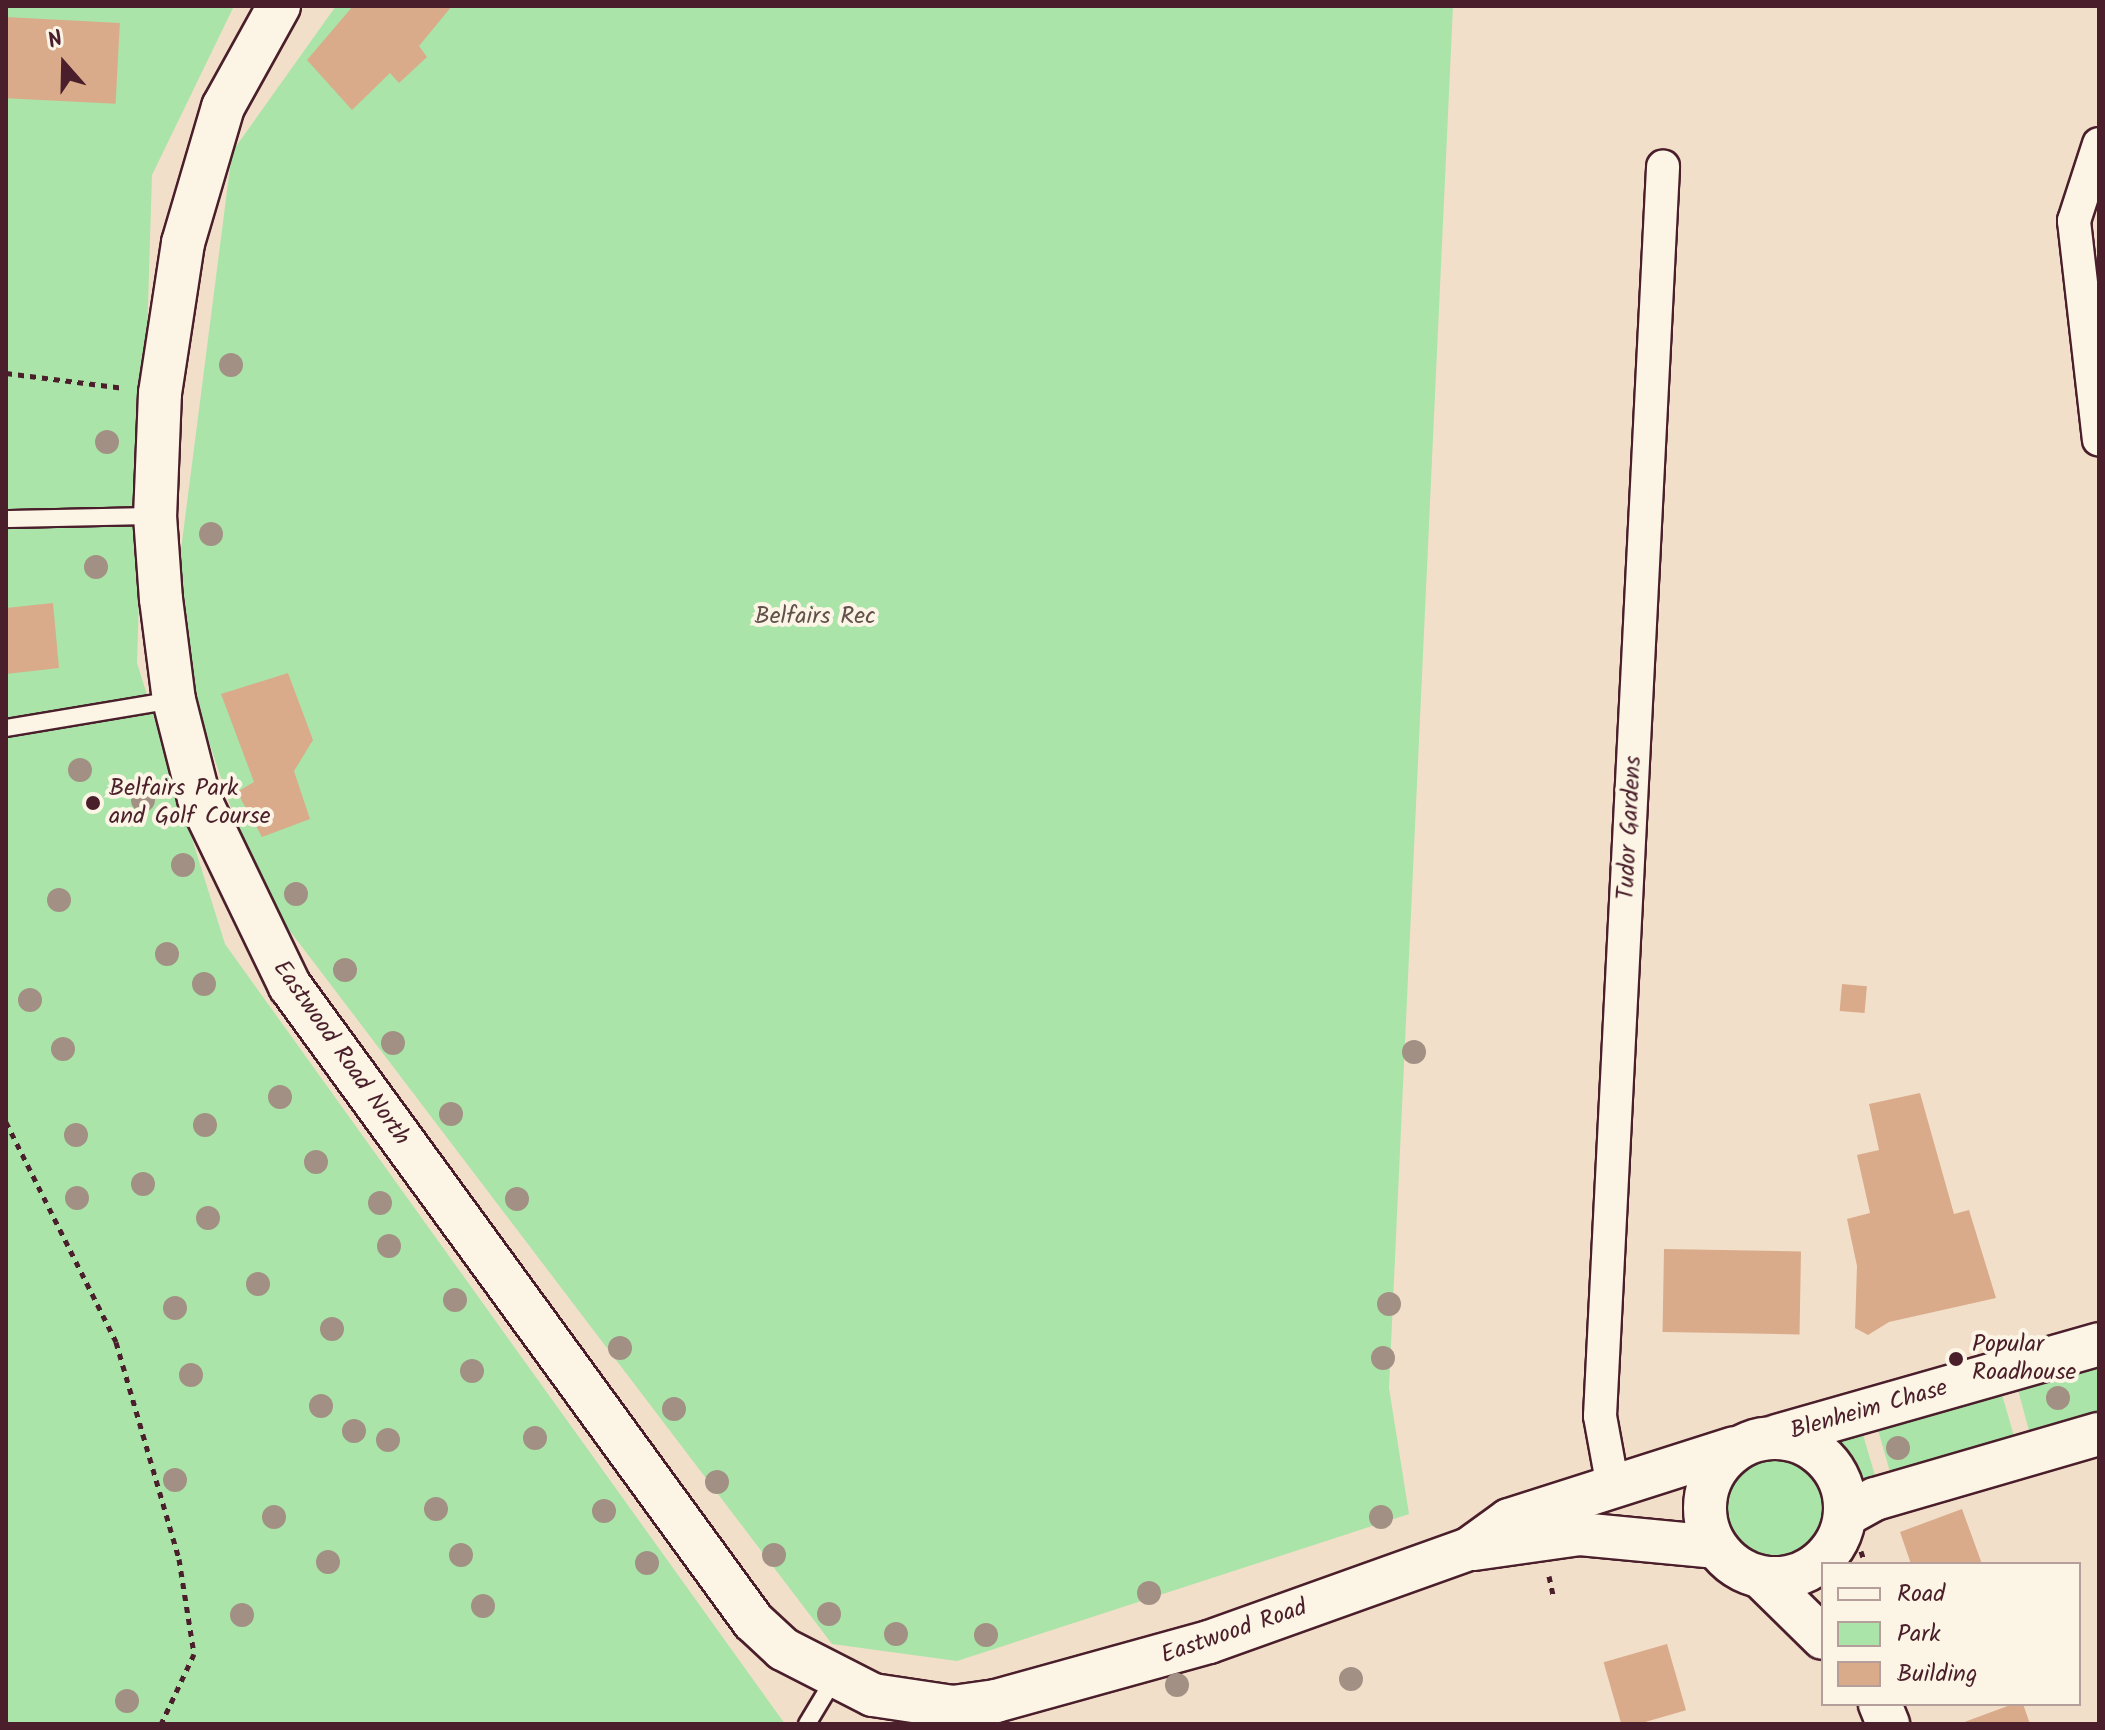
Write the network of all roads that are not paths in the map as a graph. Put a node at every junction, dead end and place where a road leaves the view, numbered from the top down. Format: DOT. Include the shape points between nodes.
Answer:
graph roads {
  1 [pos="279,6"];
  2 [pos="2099,144"];
  3 [pos="1663,167"];
  4 [pos="2099,440"];
  5 [pos="155,516"];
  6 [pos="6,519"];
  7 [pos="174,700"];
  8 [pos="6,728"];
  9 [pos="2099,1344"];
  10 [pos="2099,1434"];
  11 [pos="1777,1436"];
  12 [pos="1734,1448"];
  13 [pos="1613,1487"];
  14 [pos="1841,1542"];
  15 [pos="1714,1547"];
  16 [pos="1469,1549"];
  17 [pos="1763,1579"];
  18 [pos="1821,1636"];
  19 [pos="834,1679"];
  20 [pos="996,1701"];
  21 [pos="807,1724"];
  1 -- 5 [label="street, Eastwood Road North" via="223,107 183,243 160,393"];
  2 -- 4 [label="street" via="2074,221"];
  3 -- 13 [label="street, Tudor Gardens" via="1600,1416"];
  5 -- 6 [label="lane"];
  5 -- 7 [label="street, Eastwood Road North"];
  7 -- 8 [label="lane"];
  7 -- 19 [label="street, Eastwood Road North" via="199,798 290,986 711,1570 783,1649"];
  9 -- 11 [label="street, Blenheim Chase"];
  10 -- 14 [label="street" via="1875,1499"];
  11 -- 12 [label="street"];
  11 -- 14 [label="street" via="1802,1442 1831,1464"];
  12 -- 13 [label="street, Eastwood Road"];
  12 -- 15 [label="street" via="1706,1487 1704,1517"];
  13 -- 16 [label="street, Eastwood Road" via="1509,1520"];
  14 -- 17 [label="street" via="1794,1576"];
  15 -- 16 [label="street, Eastwood Road" via="1580,1534"];
  15 -- 17 [label="street"];
  16 -- 20 [label="street, Eastwood Road" via="1209,1642"];
  17 -- 18 [label="street"];
  19 -- 20 [label="street, Eastwood Road North" via="913,1702"];
  19 -- 21 [label="lane"];
}
